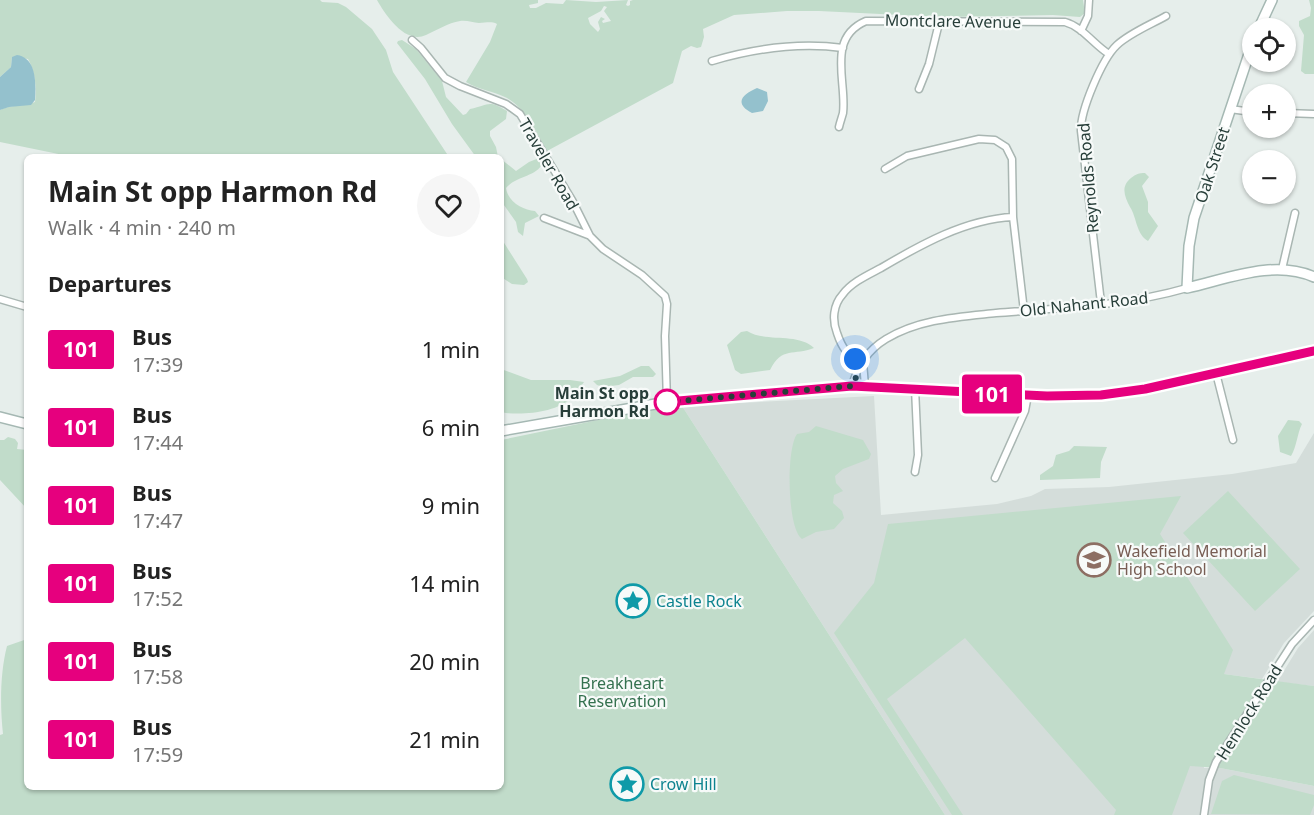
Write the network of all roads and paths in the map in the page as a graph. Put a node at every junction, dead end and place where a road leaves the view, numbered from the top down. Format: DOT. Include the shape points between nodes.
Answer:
graph roads {
  1 [pos="1089,0"];
  2 [pos="1272,0"];
  3 [pos="1166,16"];
  4 [pos="1264,18"];
  5 [pos="939,23"];
  6 [pos="1081,31"];
  7 [pos="412,40"];
  8 [pos="843,48"];
  9 [pos="1109,54"];
  10 [pos="712,61"];
  11 [pos="1243,72"];
  12 [pos="919,88"];
  13 [pos="1230,109"];
  14 [pos="1242,111"];
  15 [pos="1296,113"];
  16 [pos="1314,114"];
  17 [pos="839,127"];
  18 [pos="885,169"];
  19 [pos="1295,213"];
  20 [pos="1013,217"];
  21 [pos="544,218"];
  22 [pos="590,236"];
  23 [pos="1282,269"];
  24 [pos="1314,277"];
  25 [pos="1187,288"];
  26 [pos="0,299"];
  27 [pos="1101,303"];
  28 [pos="24,306"];
  29 [pos="1024,311"];
  30 [pos="1314,351"];
  31 [pos="863,362"];
  32 [pos="1216,373"];
  33 [pos="852,386"];
  34 [pos="865,386"];
  35 [pos="915,388"];
  36 [pos="1028,395"];
  37 [pos="667,402"];
  38 [pos="0,417"];
  39 [pos="24,423"];
  40 [pos="504,430"];
  41 [pos="1233,440"];
  42 [pos="915,472"];
  43 [pos="994,478"];
  44 [pos="1314,620"];
  45 [pos="1204,815"];
  1 -- 6 [label="street" via="1088,16"];
  2 -- 4 [label="main road"];
  3 -- 9 [label="street, Reynolds Road" via="1125,39"];
  5 -- 6 [label="street, Montclare Avenue" via="1063,22"];
  5 -- 8 [label="street, Montclare Avenue" via="866,21 850,33"];
  5 -- 12 [label="street"];
  6 -- 9 [label="street, Montclare Avenue"];
  7 -- 22 [label="street, Traveler Road" via="445,78 520,114"];
  8 -- 10 [label="street" via="787,45"];
  8 -- 17 [label="street" via="843,111"];
  9 -- 27 [label="street, Reynolds Road" via="1080,125"];
  11 -- 13 [label="main road, Oak Street"];
  13 -- 14 [label="street"];
  13 -- 25 [label="main road, Oak Street" via="1194,218"];
  15 -- 16 [label="street"];
  18 -- 20 [label="street" via="907,156 979,138 995,140 1006,147 1012,159"];
  19 -- 23 [label="street"];
  20 -- 29 [label="street"];
  20 -- 31 [label="street" via="985,221 939,237 845,291 835,311 836,329 845,352"];
  21 -- 22 [label="street"];
  22 -- 37 [label="street" via="666,298"];
  23 -- 24 [label="main road, Old Nahant Road"];
  23 -- 25 [label="main road, Old Nahant Road"];
  25 -- 27 [label="street, Old Nahant Road" via="1146,299"];
  26 -- 28 [label="street"];
  27 -- 29 [label="street, Old Nahant Road"];
  29 -- 31 [label="street, Old Nahant Road" via="919,325 881,342"];
  30 -- 32 [label="main road"];
  31 -- 33 [label="street, Old Nahant Road"];
  31 -- 34 [label="street"];
  32 -- 36 [label="main road" via="1113,394"];
  32 -- 41 [label="street"];
  33 -- 34 [label="main road"];
  33 -- 37 [label="main road"];
  34 -- 35 [label="main road"];
  35 -- 36 [label="main road"];
  35 -- 42 [label="street"];
  36 -- 43 [label="street" via="1025,411"];
  37 -- 40 [label="main road"];
  38 -- 39 [label="main road"];
  44 -- 45 [label="street, Hemlock Road" via="1292,644 1216,762"];
}
